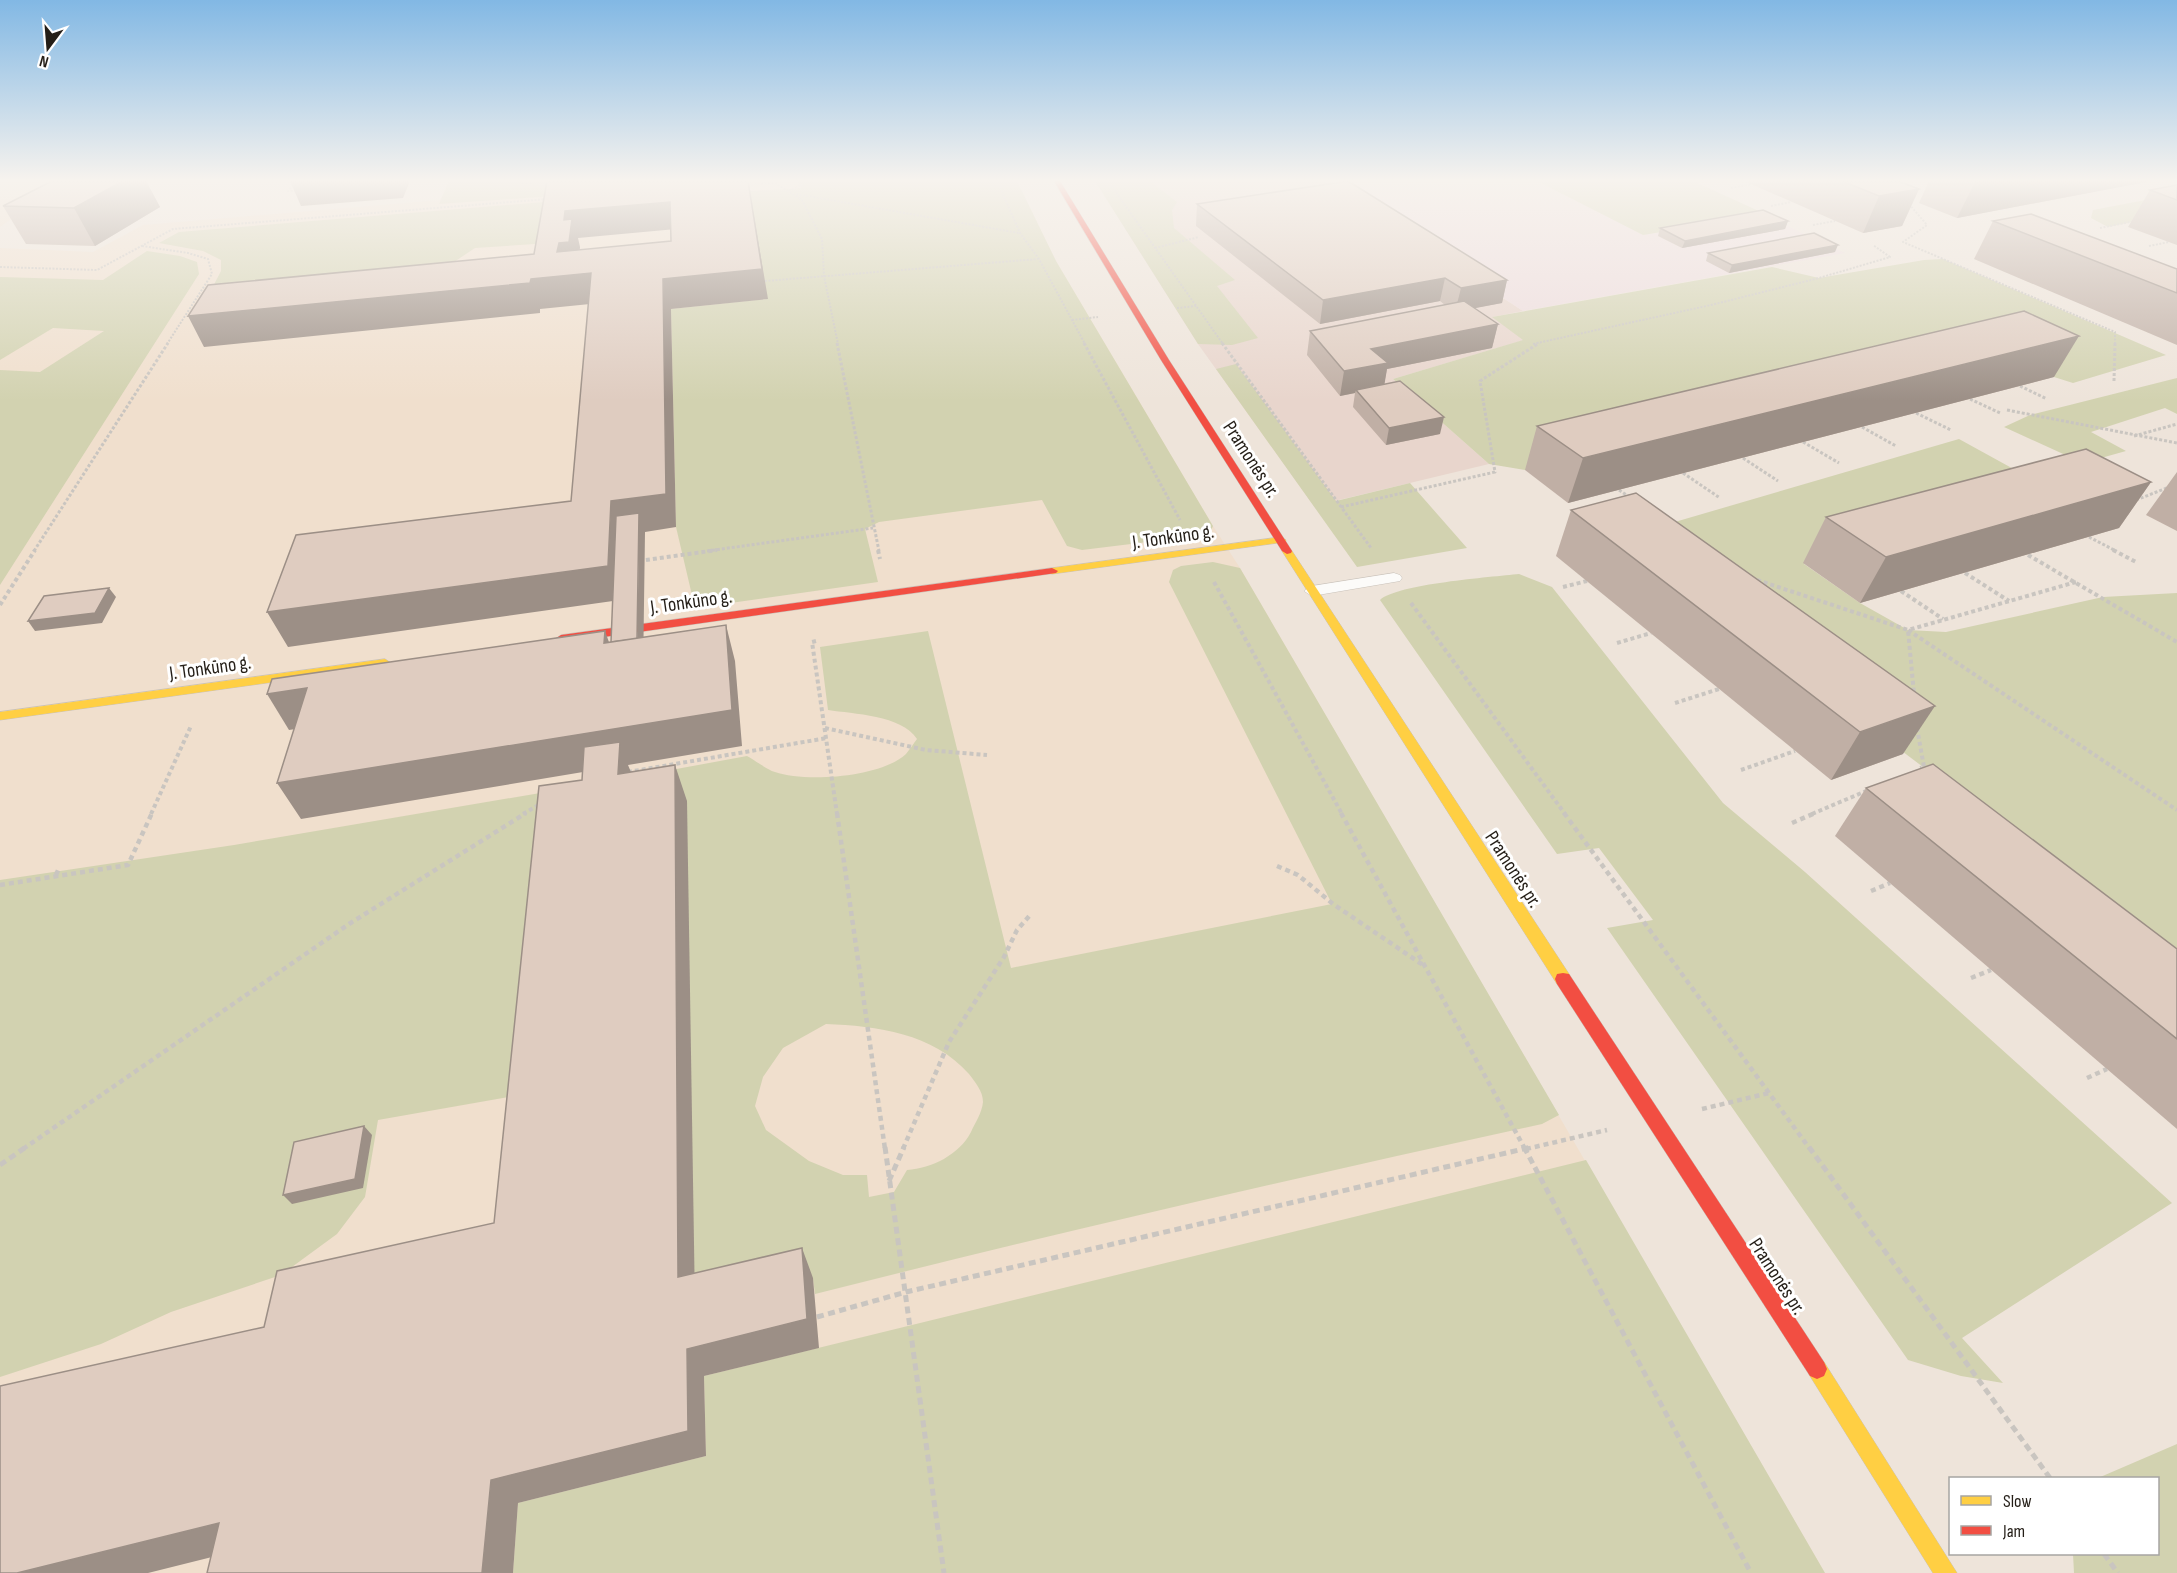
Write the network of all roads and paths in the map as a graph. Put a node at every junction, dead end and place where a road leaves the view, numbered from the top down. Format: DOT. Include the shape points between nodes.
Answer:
graph roads {
  1 [pos="125,254"];
  2 [pos="193,254"];
  3 [pos="823,254"];
  4 [pos="1036,254"];
  5 [pos="1101,254"];
  6 [pos="1160,254"];
  7 [pos="1886,254"];
  8 [pos="1932,254"];
  9 [pos="1039,259"];
  10 [pos="0,267"];
  11 [pos="824,276"];
  12 [pos="765,281"];
  13 [pos="2114,381"];
  14 [pos="2020,386"];
  15 [pos="1970,399"];
  16 [pos="2047,399"];
  17 [pos="2007,410"];
  18 [pos="2000,412"];
  19 [pos="1916,413"];
  20 [pos="2177,424"];
  21 [pos="1862,427"];
  22 [pos="1951,430"];
  23 [pos="2132,436"];
  24 [pos="1803,442"];
  25 [pos="2177,443"];
  26 [pos="1896,446"];
  27 [pos="1743,458"];
  28 [pos="1839,463"];
  29 [pos="1683,473"];
  30 [pos="1778,481"];
  31 [pos="2177,484"];
  32 [pos="1619,490"];
  33 [pos="1720,498"];
  34 [pos="2135,500"];
  35 [pos="1637,503"];
  36 [pos="1341,507"];
  37 [pos="873,528"];
  38 [pos="2089,537"];
  39 [pos="1281,540"];
  40 [pos="1197,552"];
  41 [pos="2028,555"];
  42 [pos="630,562"];
  43 [pos="2136,562"];
  44 [pos="1965,573"];
  45 [pos="1394,578"];
  46 [pos="1751,578"];
  47 [pos="1587,581"];
  48 [pos="2076,582"];
  49 [pos="1563,587"];
  50 [pos="1312,591"];
  51 [pos="1901,591"];
  52 [pos="887,594"];
  53 [pos="2009,601"];
  54 [pos="0,605"];
  55 [pos="1944,620"];
  56 [pos="1908,630"];
  57 [pos="1651,633"];
  58 [pos="824,640"];
  59 [pos="548,641"];
  60 [pos="2177,642"];
  61 [pos="1617,643"];
  62 [pos="398,661"];
  63 [pos="209,687"];
  64 [pos="1719,689"];
  65 [pos="1676,703"];
  66 [pos="1915,705"];
  67 [pos="0,716"];
  68 [pos="1917,726"];
  69 [pos="825,728"];
  70 [pos="827,738"];
  71 [pos="1795,751"];
  72 [pos="987,755"];
  73 [pos="1741,770"];
  74 [pos="1914,771"];
  75 [pos="622,773"];
  76 [pos="1869,790"];
  77 [pos="547,800"];
  78 [pos="2177,810"];
  79 [pos="1792,823"];
  80 [pos="1277,866"];
  81 [pos="59,868"];
  82 [pos="55,876"];
  83 [pos="1890,883"];
  84 [pos="0,885"];
  85 [pos="1871,891"];
  86 [pos="1031,914"];
  87 [pos="1424,965"];
  88 [pos="1991,970"];
  89 [pos="1971,978"];
  90 [pos="2107,1069"];
  91 [pos="2087,1078"];
  92 [pos="1769,1094"];
  93 [pos="1653,1120"];
  94 [pos="1525,1149"];
  95 [pos="0,1165"];
  96 [pos="889,1182"];
  97 [pos="906,1292"];
  98 [pos="816,1317"];
  99 [pos="2049,1477"];
  100 [pos="2105,1555"];
  101 [pos="944,1573"];
  102 [pos="1751,1573"];
  103 [pos="1946,1573"];
  104 [pos="2118,1573"];
  1 -- 10 [label="path" via="97,270"];
  2 -- 54 [label="path" via="208,259 212,274"];
  3 -- 11 [label="path"];
  4 -- 9 [label="path"];
  5 -- 39 [label="main road, Pramonės pr."];
  6 -- 36 [label="path"];
  7 -- 36 [label="path" via="1890,257 1819,278 1534,344 1480,381 1495,472"];
  8 -- 13 [label="path" via="2115,332"];
  9 -- 11 [label="path"];
  9 -- 40 [label="path"];
  11 -- 12 [label="path"];
  11 -- 37 [label="path"];
  14 -- 16 [label="path"];
  15 -- 18 [label="path"];
  17 -- 23 [label="path"];
  19 -- 22 [label="path"];
  20 -- 23 [label="path"];
  21 -- 26 [label="path"];
  23 -- 25 [label="path"];
  24 -- 28 [label="path"];
  27 -- 30 [label="path"];
  29 -- 33 [label="path"];
  31 -- 34 [label="path"];
  32 -- 35 [label="path"];
  36 -- 45 [label="path"];
  37 -- 42 [label="path"];
  37 -- 52 [label="path"];
  38 -- 43 [label="path"];
  39 -- 40 [label="main road, J. Tonkūno g."];
  39 -- 50 [label="main road, Pramonės pr."];
  40 -- 52 [label="main road, J. Tonkūno g."];
  40 -- 87 [label="path"];
  41 -- 48 [label="path"];
  44 -- 53 [label="path"];
  45 -- 50 [label="lane"];
  45 -- 92 [label="path"];
  46 -- 56 [label="path"];
  47 -- 49 [label="path"];
  48 -- 53 [label="path"];
  48 -- 60 [label="path"];
  50 -- 93 [label="main road, Pramonės pr."];
  51 -- 55 [label="path"];
  52 -- 59 [label="main road, J. Tonkūno g."];
  53 -- 55 [label="path"];
  55 -- 56 [label="path"];
  56 -- 66 [label="path"];
  56 -- 78 [label="path"];
  57 -- 61 [label="path"];
  58 -- 69 [label="path" via="812,642"];
  62 -- 63 [label="main road, J. Tonkūno g."];
  63 -- 67 [label="main road, J. Tonkūno g."];
  63 -- 82 [label="path" via="128,865"];
  64 -- 65 [label="path"];
  68 -- 74 [label="path" via="1924,767"];
  69 -- 70 [label="path"];
  69 -- 72 [label="path" via="881,743 958,755"];
  70 -- 75 [label="path"];
  70 -- 96 [label="path"];
  71 -- 73 [label="path"];
  76 -- 79 [label="path"];
  77 -- 95 [label="path" via="349,924"];
  80 -- 87 [label="path" via="1298,875 1333,904"];
  81 -- 82 [label="path"];
  82 -- 84 [label="path"];
  83 -- 85 [label="path"];
  86 -- 96 [label="path" via="1017,930 949,1042"];
  87 -- 94 [label="path"];
  88 -- 89 [label="path"];
  90 -- 91 [label="path"];
  92 -- 93 [label="path"];
  92 -- 99 [label="path"];
  93 -- 94 [label="path"];
  93 -- 103 [label="main road, Pramonės pr."];
  94 -- 97 [label="path"];
  94 -- 102 [label="path"];
  96 -- 97 [label="path"];
  97 -- 98 [label="path"];
  97 -- 101 [label="path"];
  100 -- 104 [label="path"];
}
